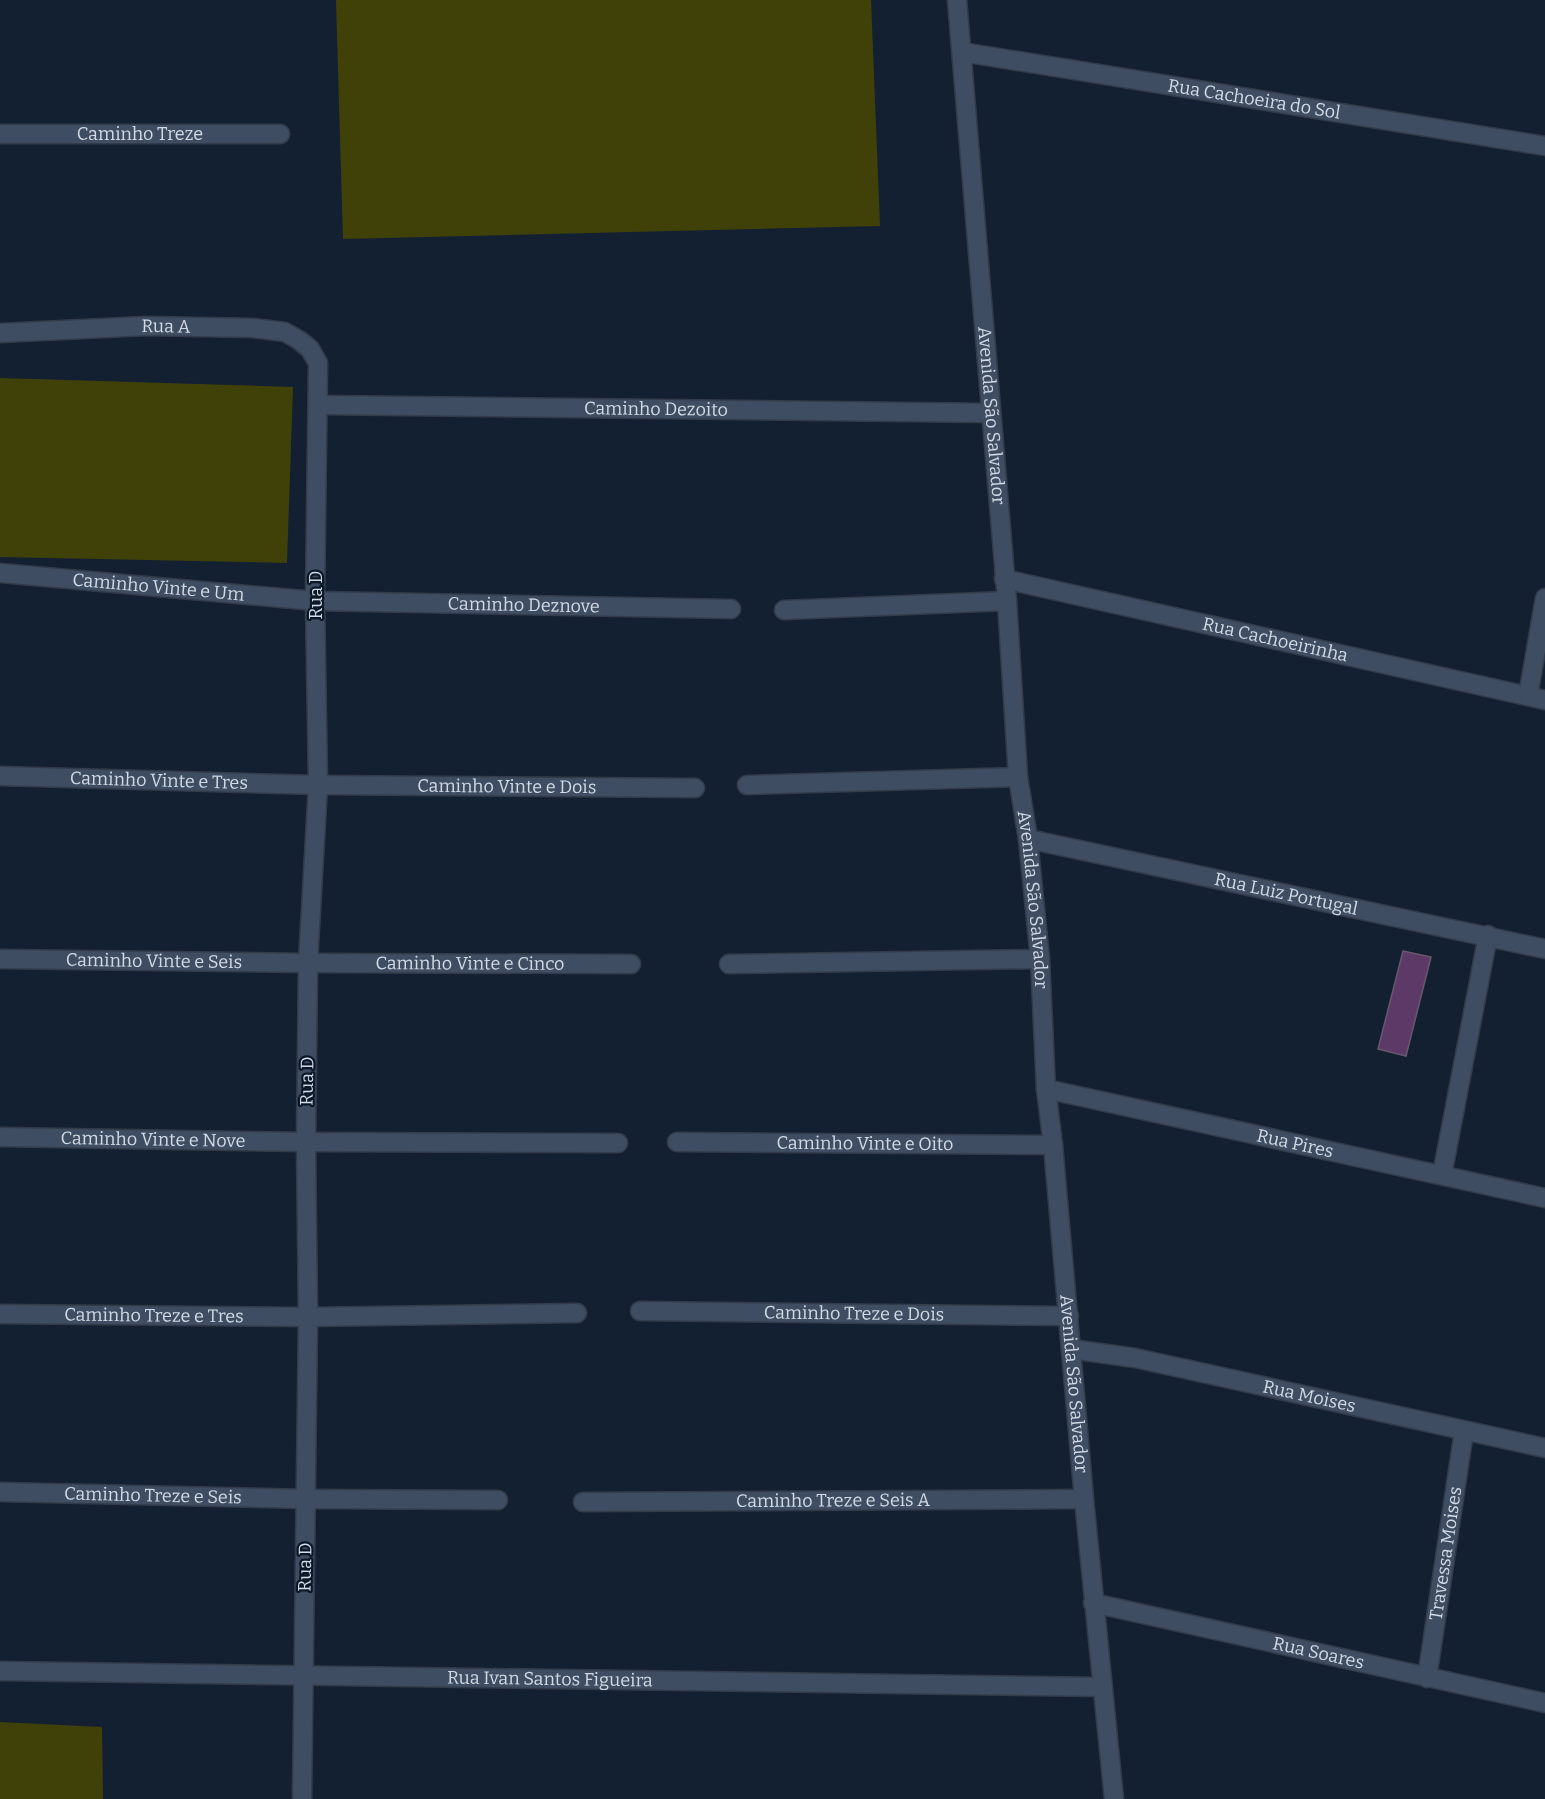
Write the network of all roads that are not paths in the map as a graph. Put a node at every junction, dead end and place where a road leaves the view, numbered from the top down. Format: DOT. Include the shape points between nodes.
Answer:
graph roads {
  1 [pos="957,0"];
  2 [pos="962,52"];
  3 [pos="280,134"];
  4 [pos="0,135"];
  5 [pos="1545,146"];
  6 [pos="0,333"];
  7 [pos="318,363"];
  8 [pos="318,405"];
  9 [pos="991,413"];
  10 [pos="0,573"];
  11 [pos="1004,579"];
  12 [pos="1545,598"];
  13 [pos="315,601"];
  14 [pos="1006,602"];
  15 [pos="731,609"];
  16 [pos="784,610"];
  17 [pos="1537,698"];
  18 [pos="0,776"];
  19 [pos="1018,777"];
  20 [pos="747,785"];
  21 [pos="318,786"];
  22 [pos="695,788"];
  23 [pos="1028,839"];
  24 [pos="1488,935"];
  25 [pos="1545,949"];
  26 [pos="1040,958"];
  27 [pos="0,959"];
  28 [pos="308,963"];
  29 [pos="632,964"];
  30 [pos="729,964"];
  31 [pos="1046,1089"];
  32 [pos="0,1137"];
  33 [pos="306,1142"];
  34 [pos="677,1142"];
  35 [pos="618,1143"];
  36 [pos="1053,1145"];
  37 [pos="1442,1175"];
  38 [pos="1545,1198"];
  39 [pos="640,1311"];
  40 [pos="577,1313"];
  41 [pos="0,1314"];
  42 [pos="1069,1316"];
  43 [pos="308,1317"];
  44 [pos="1071,1350"];
  45 [pos="1464,1431"];
  46 [pos="1545,1448"];
  47 [pos="0,1492"];
  48 [pos="306,1499"];
  49 [pos="1083,1499"];
  50 [pos="498,1500"];
  51 [pos="583,1502"];
  52 [pos="1093,1604"];
  53 [pos="0,1671"];
  54 [pos="304,1676"];
  55 [pos="1427,1678"];
  56 [pos="1102,1687"];
  57 [pos="1545,1703"];
  58 [pos="302,1799"];
  59 [pos="1114,1799"];
  1 -- 2 [label="street, Avenida São Salvador"];
  2 -- 5 [label="street, Rua Cachoeira do Sol"];
  2 -- 9 [label="street, Avenida São Salvador"];
  3 -- 4 [label="street, Caminho Treze"];
  6 -- 7 [label="street, Rua A" via="146,326 253,328 285,332 310,349"];
  7 -- 8 [label="street, Rua D"];
  8 -- 9 [label="street, Caminho Dezoito"];
  8 -- 13 [label="street, Rua D"];
  9 -- 11 [label="street, Avenida São Salvador"];
  10 -- 13 [label="street, Caminho Vinte e Um"];
  11 -- 14 [label="street, Avenida São Salvador"];
  11 -- 17 [label="street, Rua Cachoeirinha"];
  12 -- 17 [label="street"];
  13 -- 15 [label="street, Caminho Deznove"];
  13 -- 21 [label="street, Rua D"];
  14 -- 16 [label="street"];
  14 -- 19 [label="street, Avenida São Salvador"];
  18 -- 21 [label="street, Caminho Vinte e Tres"];
  19 -- 20 [label="street"];
  19 -- 23 [label="street, Avenida São Salvador"];
  21 -- 22 [label="street, Caminho Vinte e Dois"];
  21 -- 28 [label="street, Rua D"];
  23 -- 24 [label="street, Rua Luiz Portugal"];
  23 -- 26 [label="street, Avenida São Salvador"];
  24 -- 25 [label="street, Rua Luiz Portugal"];
  24 -- 37 [label="street"];
  26 -- 30 [label="street"];
  26 -- 31 [label="street, Avenida São Salvador"];
  27 -- 28 [label="street, Caminho Vinte e Seis"];
  28 -- 29 [label="street, Caminho Vinte e Cinco"];
  28 -- 33 [label="street, Rua D"];
  31 -- 36 [label="street, Avenida São Salvador"];
  31 -- 37 [label="street, Rua Pires"];
  32 -- 33 [label="street, Caminho Vinte e Nove"];
  33 -- 35 [label="street"];
  33 -- 43 [label="street, Rua D"];
  34 -- 36 [label="street, Caminho Vinte e Oito"];
  36 -- 42 [label="street, Avenida São Salvador"];
  37 -- 38 [label="street, Rua Pires"];
  39 -- 42 [label="street, Caminho Treze e Dois"];
  40 -- 43 [label="street"];
  41 -- 43 [label="street, Caminho Treze e Tres"];
  42 -- 44 [label="street, Avenida São Salvador"];
  43 -- 48 [label="street, Rua D"];
  44 -- 45 [label="street, Rua Moises" via="1135,1358"];
  44 -- 49 [label="street, Avenida São Salvador"];
  45 -- 46 [label="street, Rua Moises"];
  45 -- 55 [label="street, Travessa Moises"];
  47 -- 48 [label="street, Caminho Treze e Seis"];
  48 -- 50 [label="street"];
  48 -- 54 [label="street, Rua D"];
  49 -- 51 [label="street, Caminho Treze e Seis A"];
  49 -- 52 [label="street, Avenida São Salvador"];
  52 -- 55 [label="street, Rua Soares"];
  52 -- 56 [label="street, Avenida São Salvador"];
  53 -- 54 [label="street, Rua Ivan Santos Figueira"];
  54 -- 56 [label="street, Rua Ivan Santos Figueira"];
  54 -- 58 [label="street, Rua D"];
  55 -- 57 [label="street, Rua Soares"];
  56 -- 59 [label="street, Avenida São Salvador"];
}
